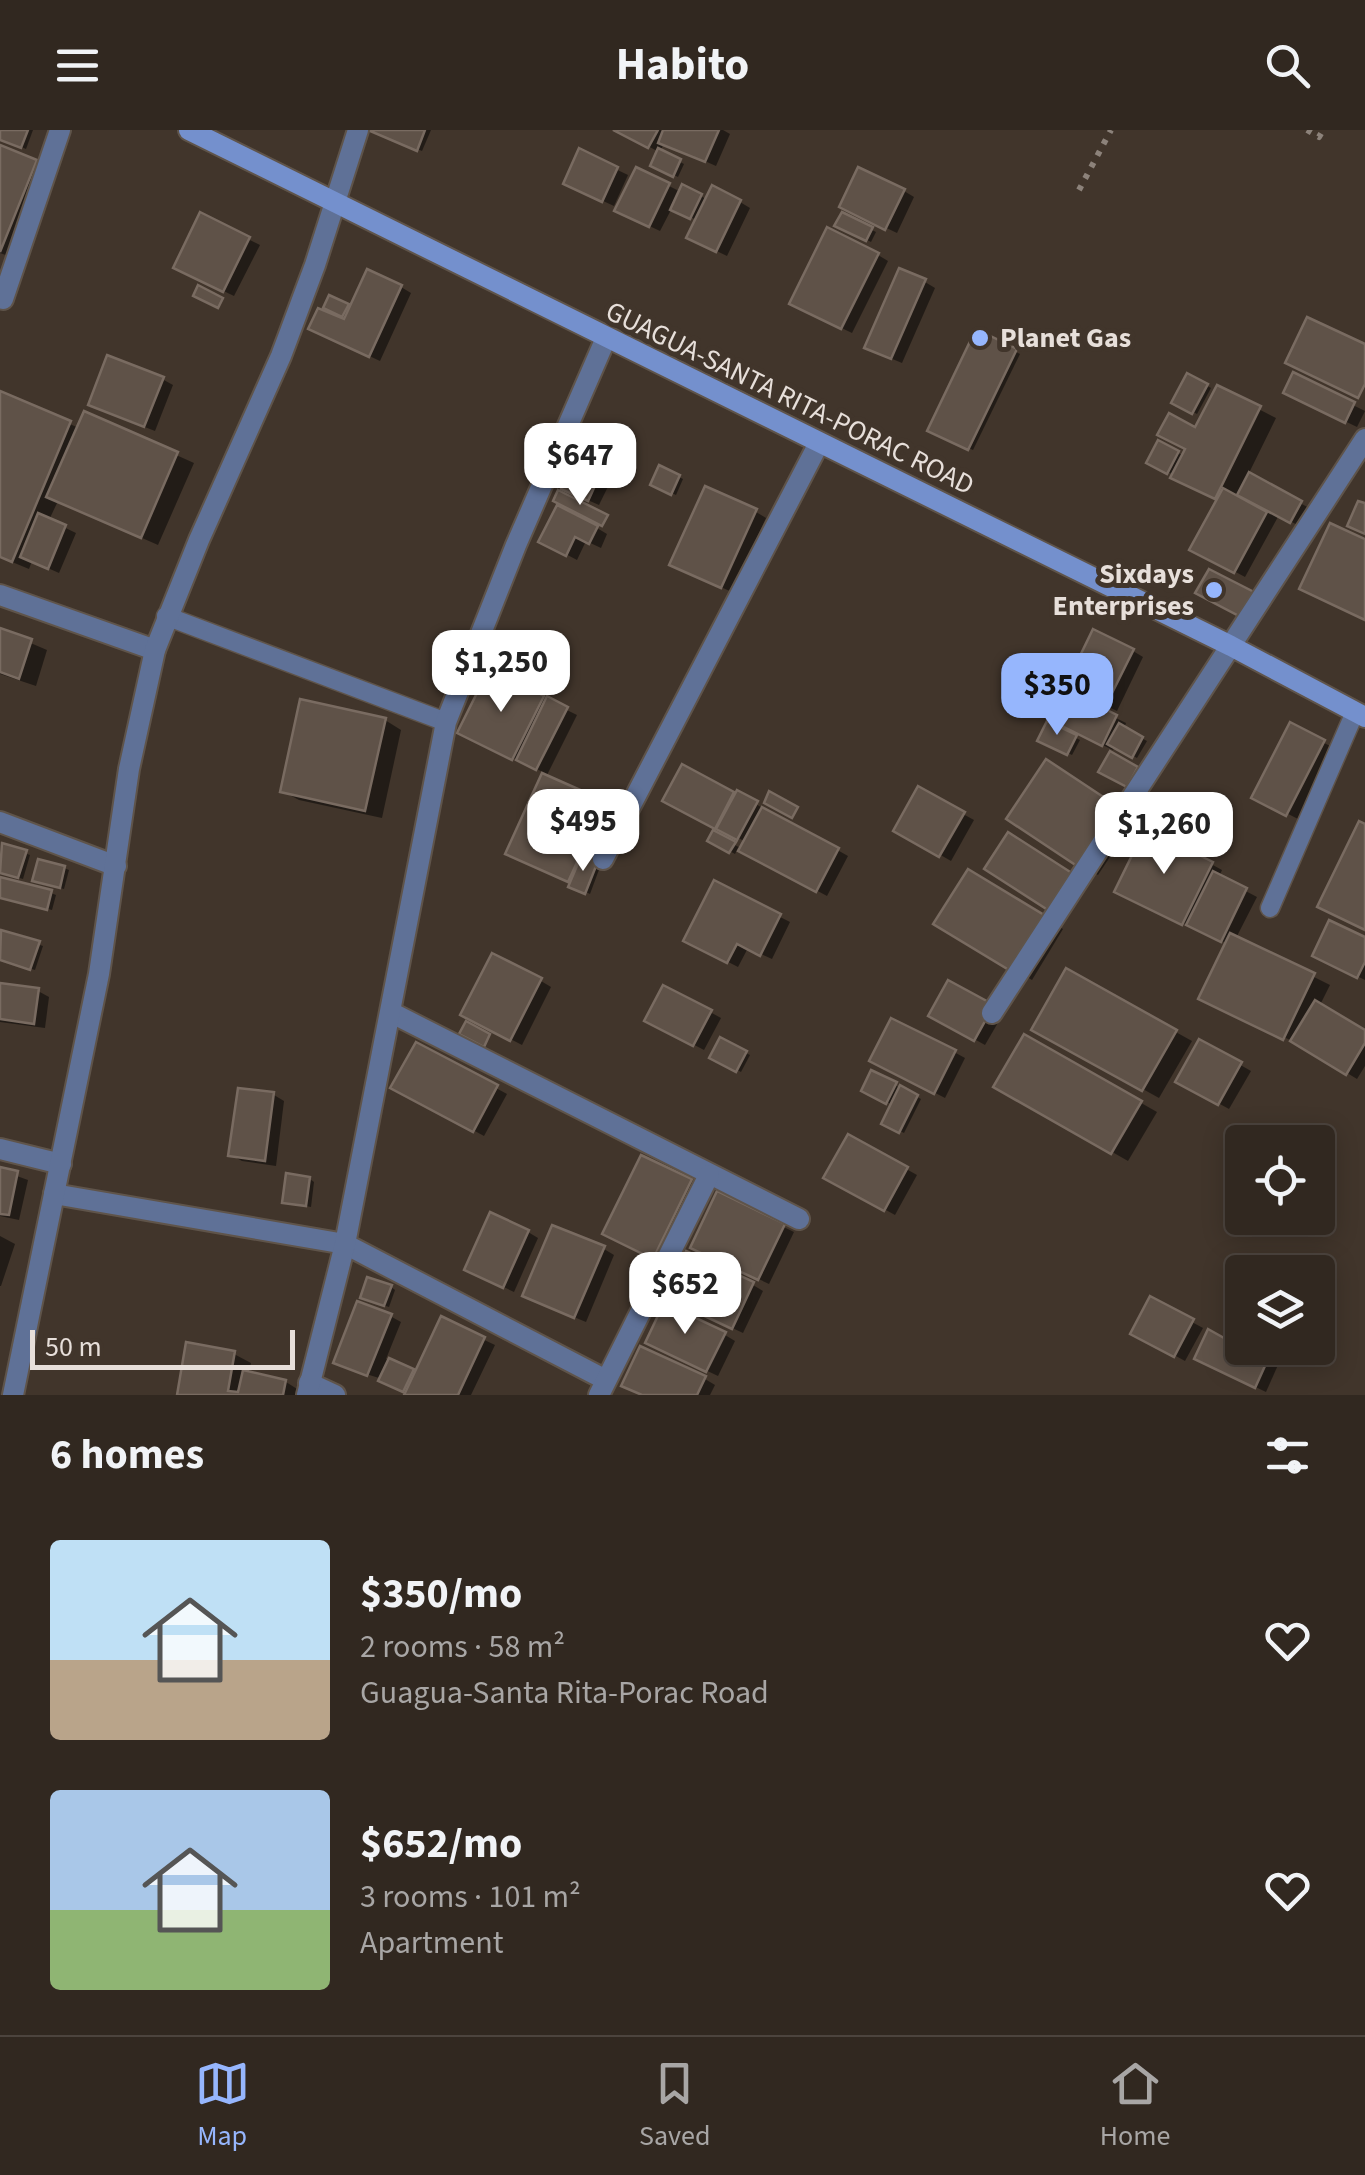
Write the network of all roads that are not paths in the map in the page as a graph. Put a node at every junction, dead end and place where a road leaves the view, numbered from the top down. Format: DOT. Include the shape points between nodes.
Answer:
graph roads {
  1 [pos="60,130"];
  2 [pos="189,130"];
  3 [pos="358,130"];
  4 [pos="334,204"];
  5 [pos="3,299"];
  6 [pos="606,338"];
  7 [pos="1365,439"];
  8 [pos="819,443"];
  9 [pos="0,595"];
  10 [pos="166,616"];
  11 [pos="1232,646"];
  12 [pos="155,650"];
  13 [pos="1360,714"];
  14 [pos="446,722"];
  15 [pos="0,822"];
  16 [pos="603,859"];
  17 [pos="116,866"];
  18 [pos="1270,908"];
  19 [pos="392,1012"];
  20 [pos="992,1013"];
  21 [pos="0,1149"];
  22 [pos="61,1164"];
  23 [pos="709,1175"];
  24 [pos="54,1194"];
  25 [pos="799,1219"];
  26 [pos="345,1244"];
  27 [pos="603,1388"];
  28 [pos="308,1389"];
  29 [pos="13,1395"];
  30 [pos="335,1395"];
  1 -- 5 [label="street"];
  2 -- 4 [label="main road, GUAGUA-SANTA RITA-PORAC ROAD"];
  3 -- 4 [label="street"];
  4 -- 6 [label="main road, GUAGUA-SANTA RITA-PORAC ROAD"];
  4 -- 10 [label="street" via="281,356"];
  6 -- 8 [label="main road, GUAGUA-SANTA RITA-PORAC ROAD"];
  6 -- 14 [label="street"];
  7 -- 11 [label="street"];
  8 -- 11 [label="main road, GUAGUA-SANTA RITA-PORAC ROAD"];
  8 -- 16 [label="street"];
  9 -- 12 [label="street"];
  10 -- 12 [label="street"];
  10 -- 14 [label="lane"];
  11 -- 13 [label="main road, GUAGUA-SANTA RITA-PORAC ROAD"];
  11 -- 20 [label="street"];
  12 -- 17 [label="street"];
  13 -- 18 [label="lane"];
  14 -- 19 [label="street"];
  15 -- 17 [label="street"];
  17 -- 22 [label="street"];
  19 -- 23 [label="street"];
  19 -- 26 [label="street"];
  21 -- 22 [label="street"];
  22 -- 24 [label="street"];
  23 -- 25 [label="street"];
  23 -- 27 [label="street"];
  24 -- 26 [label="street"];
  24 -- 29 [label="street"];
  26 -- 27 [label="street"];
  26 -- 28 [label="street"];
  28 -- 30 [label="street"];
}
